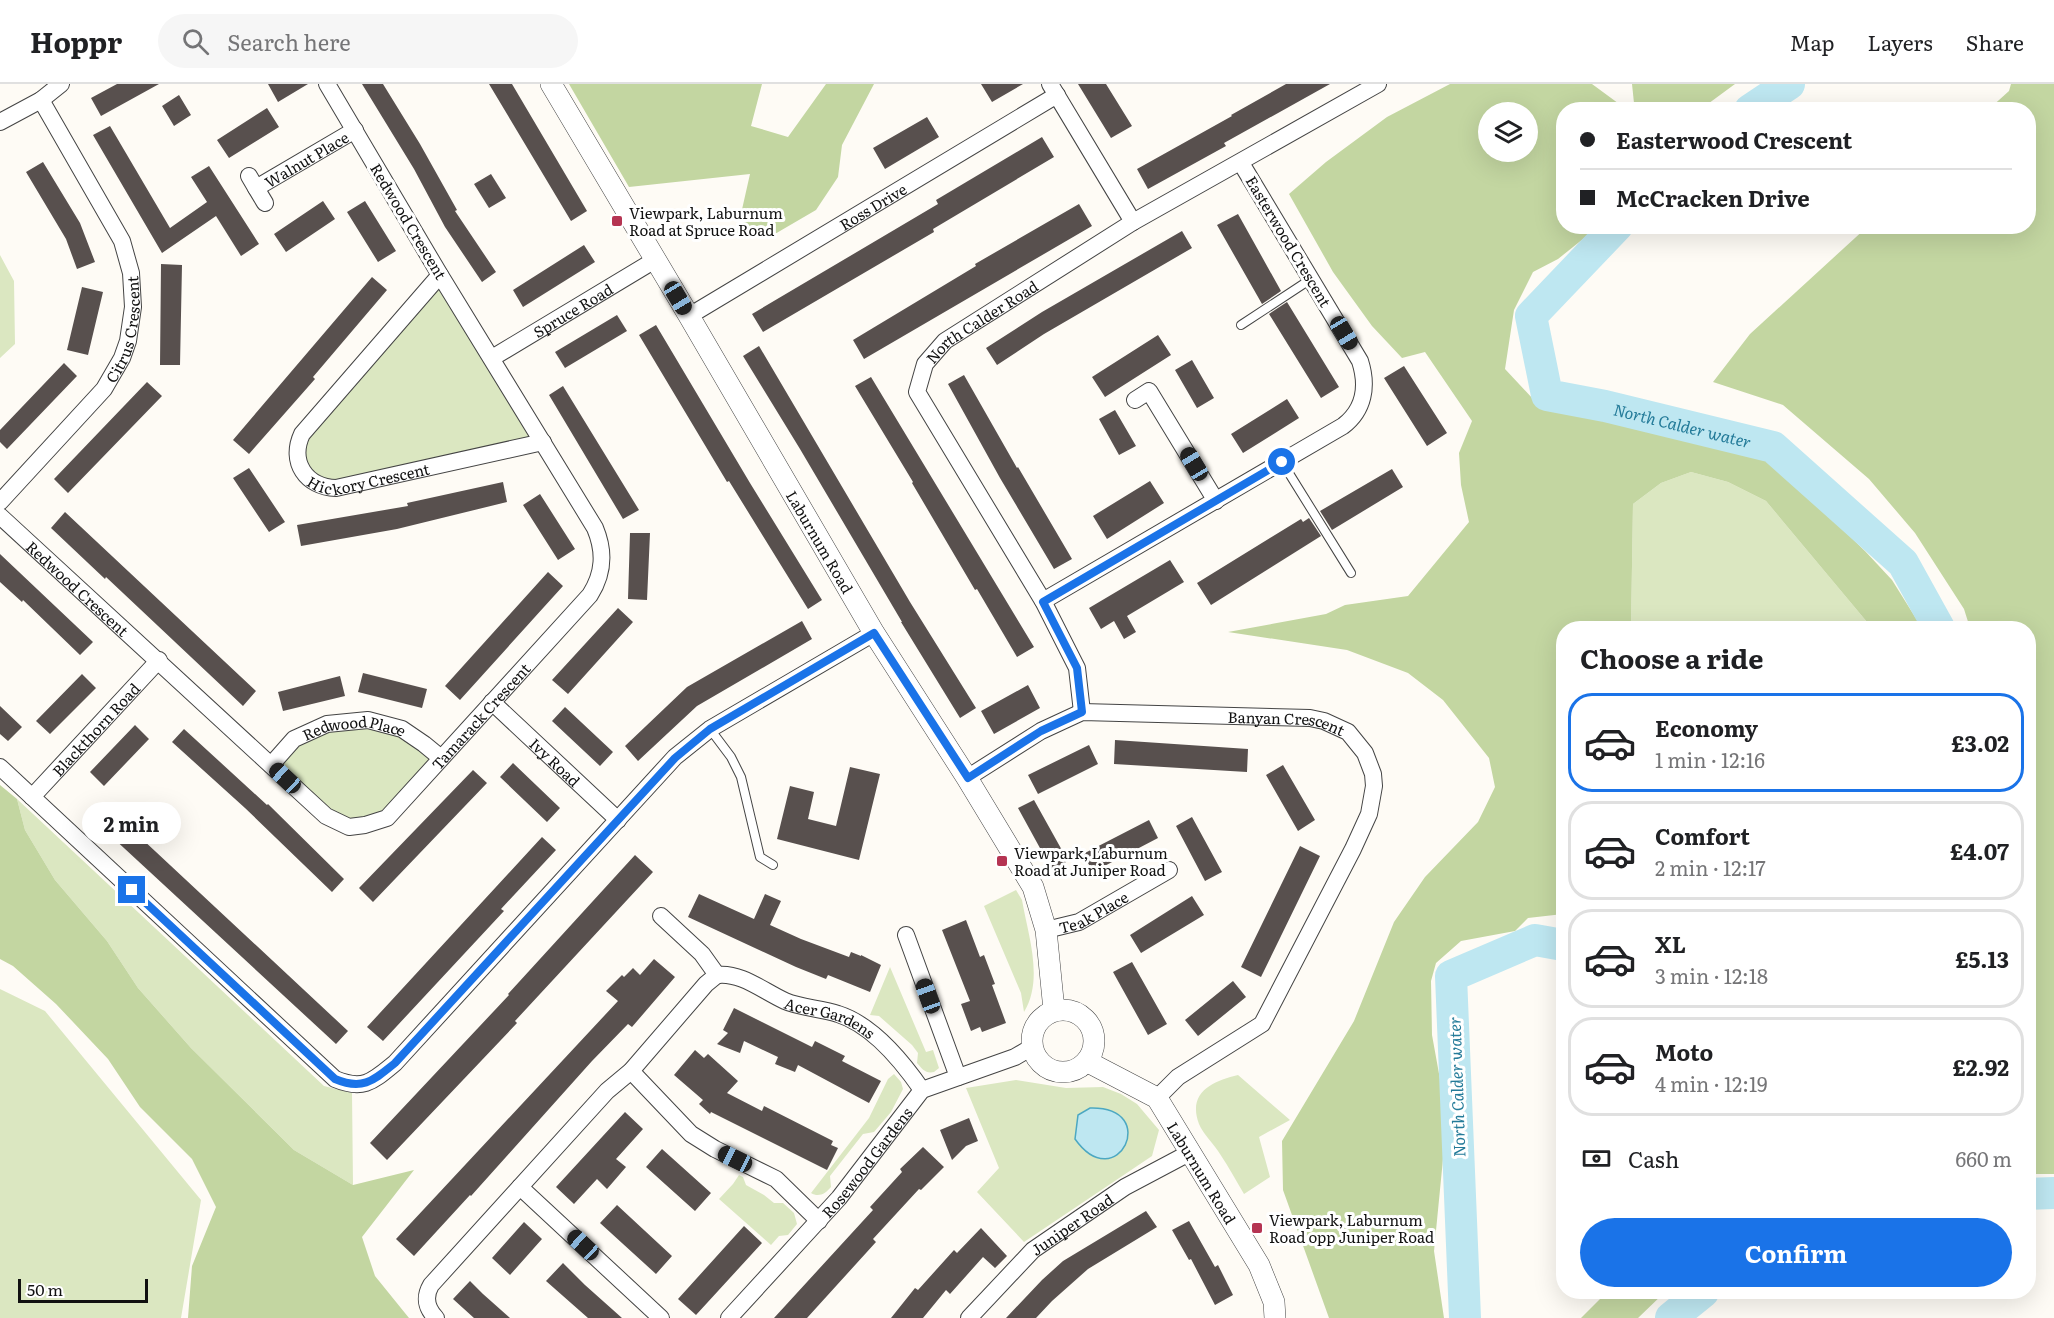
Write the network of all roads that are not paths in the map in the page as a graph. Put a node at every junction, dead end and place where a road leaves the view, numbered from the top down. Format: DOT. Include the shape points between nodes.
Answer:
graph roads {
  1 [pos="61,84"];
  2 [pos="327,84"];
  3 [pos="550,84"];
  4 [pos="1378,84"];
  5 [pos="1053,90"];
  6 [pos="41,100"];
  7 [pos="0,122"];
  8 [pos="355,130"];
  9 [pos="1241,162"];
  10 [pos="265,203"];
  11 [pos="1133,222"];
  12 [pos="655,260"];
  13 [pos="440,275"];
  14 [pos="1311,279"];
  15 [pos="689,316"];
  16 [pos="1241,325"];
  17 [pos="492,358"];
  18 [pos="1135,400"];
  19 [pos="543,442"];
  20 [pos="1282,462"];
  21 [pos="1216,501"];
  22 [pos="0,502"];
  23 [pos="0,516"];
  24 [pos="1351,573"];
  25 [pos="1043,602"];
  26 [pos="874,633"];
  27 [pos="159,660"];
  28 [pos="492,702"];
  29 [pos="1082,712"];
  30 [pos="710,729"];
  31 [pos="441,758"];
  32 [pos="271,765"];
  33 [pos="0,767"];
  34 [pos="968,778"];
  35 [pos="32,797"];
  36 [pos="618,820"];
  37 [pos="773,865"];
  38 [pos="1169,870"];
  39 [pos="661,916"];
  40 [pos="1046,930"];
  41 [pos="906,935"];
  42 [pos="717,975"];
  43 [pos="1054,1010"];
  44 [pos="1032,1047"];
  45 [pos="1088,1062"];
  46 [pos="631,1071"];
  47 [pos="958,1077"];
  48 [pos="922,1090"];
  49 [pos="1157,1098"];
  50 [pos="1191,1152"];
  51 [pos="520,1187"];
  52 [pos="819,1221"];
  53 [pos="436,1318"];
  54 [pos="662,1318"];
  55 [pos="729,1318"];
  56 [pos="969,1318"];
  57 [pos="1275,1318"];
  1 -- 6 [label="street"];
  2 -- 8 [label="street, Redwood Crescent"];
  3 -- 12 [label="street, Laburnum Road"];
  4 -- 9 [label="street, North Calder Road"];
  5 -- 11 [label="street"];
  5 -- 15 [label="street, Ross Drive"];
  6 -- 7 [label="street"];
  6 -- 22 [label="street, Citrus Crescent" via="122,241 131,273 133,307 122,358 104,389"];
  8 -- 10 [label="street, Walnut Place" via="253,182"];
  8 -- 13 [label="street, Redwood Crescent"];
  9 -- 11 [label="street, North Calder Road"];
  9 -- 14 [label="street, Easterwood Crescent"];
  11 -- 25 [label="street, North Calder Road" via="945,341 925,364 917,392"];
  12 -- 15 [label="street, Laburnum Road"];
  12 -- 17 [label="street, Spruce Road"];
  13 -- 17 [label="street, Redwood Crescent"];
  13 -- 19 [label="street, Hickory Crescent" via="302,434 297,455 302,471 319,486 336,488"];
  14 -- 16 [label="lane"];
  14 -- 20 [label="street, Easterwood Crescent" via="1360,361 1364,393 1352,419"];
  15 -- 26 [label="street, Laburnum Road"];
  17 -- 19 [label="street, Tamarack Crescent"];
  18 -- 21 [label="street" via="1149,391"];
  19 -- 28 [label="street, Tamarack Crescent" via="595,528 602,547 602,568 590,596"];
  20 -- 21 [label="street, Easterwood Crescent"];
  20 -- 24 [label="lane"];
  21 -- 25 [label="street, Easterwood Crescent"];
  23 -- 27 [label="street, Redwood Crescent"];
  25 -- 29 [label="street, North Calder Road" via="1077,668"];
  26 -- 30 [label="street"];
  26 -- 34 [label="street, Laburnum Road"];
  27 -- 32 [label="street, Tamarack Crescent"];
  27 -- 35 [label="street, Blackthorn Road"];
  28 -- 31 [label="street, Tamarack Crescent"];
  28 -- 36 [label="street, Ivy Road"];
  29 -- 34 [label="street, Banyan Crescent" via="1041,731"];
  29 -- 49 [label="street, Banyan Crescent" via="1310,718 1348,732 1370,763 1373,774 1369,814 1262,1024 1178,1077"];
  30 -- 36 [label="street" via="675,758"];
  30 -- 37 [label="lane" via="741,777 760,857"];
  31 -- 32 [label="street, Redwood Place" via="402,729 369,720 327,724 294,739"];
  31 -- 32 [label="street, Tamarack Crescent" via="387,818 349,827 326,816"];
  33 -- 35 [label="street"];
  34 -- 40 [label="street, Laburnum Road" via="1033,887"];
  35 -- 36 [label="street" via="335,1079 350,1085 362,1085 395,1063"];
  38 -- 40 [label="street, Teak Place" via="1079,922"];
  39 -- 42 [label="street" via="702,954"];
  40 -- 43 [label="street, Laburnum Road"];
  41 -- 47 [label="street"];
  42 -- 46 [label="street"];
  42 -- 48 [label="street, Acer Gardens" via="734,975 788,1002 853,1019 888,1047"];
  43 -- 44 [label="street" via="1035,1027"];
  43 -- 45 [label="street" via="1068,1009 1086,1020 1092,1029 1094,1039"];
  44 -- 45 [label="street" via="1035,1057 1050,1071 1073,1071"];
  44 -- 47 [label="street, Rosewood Gardens"];
  45 -- 49 [label="street"];
  46 -- 51 [label="street" via="607,1091"];
  46 -- 52 [label="street" via="691,1134 776,1179"];
  47 -- 48 [label="street, Rosewood Gardens"];
  48 -- 52 [label="street, Rosewood Gardens"];
  49 -- 50 [label="street, Laburnum Road"];
  50 -- 56 [label="street, Juniper Road" via="1125,1187 1033,1250"];
  50 -- 57 [label="street, Laburnum Road" via="1259,1265 1274,1302"];
  51 -- 53 [label="street" via="426,1292 428,1308"];
  51 -- 54 [label="street"];
  52 -- 55 [label="street, Rosewood Gardens"];
}
